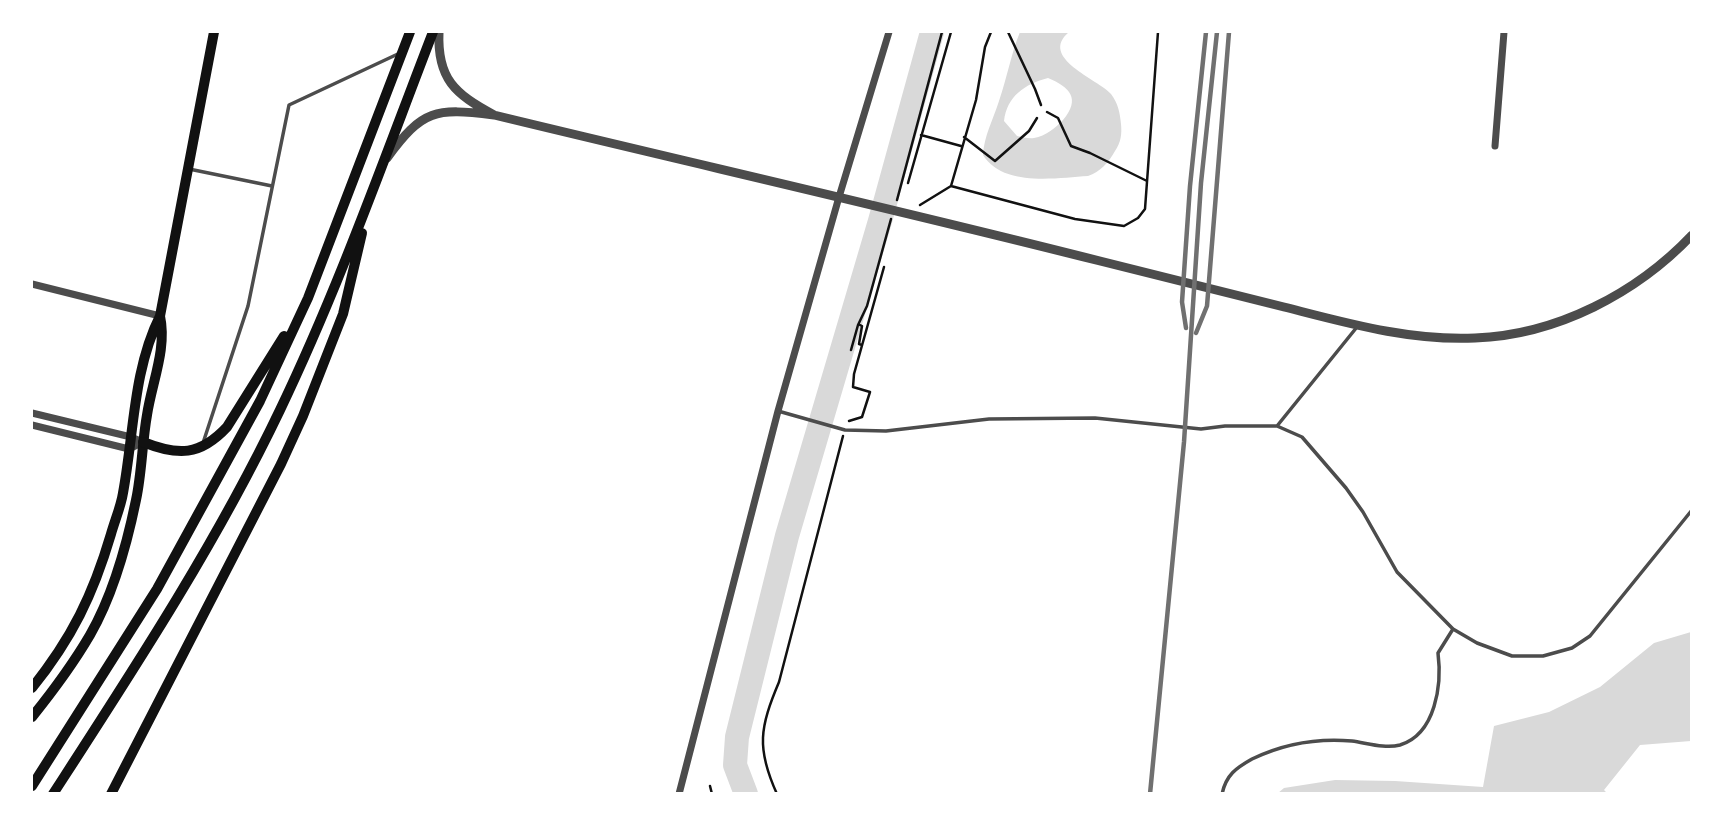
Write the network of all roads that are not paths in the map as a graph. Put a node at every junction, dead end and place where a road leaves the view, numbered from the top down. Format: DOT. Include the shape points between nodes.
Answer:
graph roads {
  1 [pos="214,32"];
  2 [pos="410,32"];
  3 [pos="433,32"];
  4 [pos="439,32"];
  5 [pos="889,32"];
  6 [pos="1504,32"];
  7 [pos="401,52"];
  8 [pos="494,115"];
  9 [pos="1495,146"];
  10 [pos="382,165"];
  11 [pos="189,169"];
  12 [pos="272,186"];
  13 [pos="373,191"];
  14 [pos="839,197"];
  15 [pos="1692,235"];
  16 [pos="32,284"];
  17 [pos="308,298"];
  18 [pos="159,316"];
  19 [pos="1357,326"];
  20 [pos="778,411"];
  21 [pos="32,413"];
  22 [pos="32,425"];
  23 [pos="1277,426"];
  24 [pos="131,437"];
  25 [pos="144,442"];
  26 [pos="202,448"];
  27 [pos="129,449"];
  28 [pos="1692,510"];
  29 [pos="1453,629"];
  30 [pos="32,688"];
  31 [pos="32,717"];
  32 [pos="35,781"];
  33 [pos="55,791"];
  34 [pos="111,793"];
  35 [pos="679,793"];
  36 [pos="1222,793"];
  1 -- 11 [label="main road"];
  2 -- 7 [label="main road"];
  3 -- 10 [label="main road"];
  4 -- 8 [label="street" via="441,64 452,85"];
  5 -- 14 [label="street"];
  6 -- 9 [label="street"];
  7 -- 12 [label="lane" via="289,105"];
  7 -- 17 [label="main road"];
  8 -- 10 [label="street" via="460,111 430,116 406,132"];
  8 -- 14 [label="street"];
  10 -- 13 [label="main road"];
  11 -- 12 [label="lane"];
  11 -- 18 [label="main road"];
  12 -- 26 [label="lane" via="248,306"];
  13 -- 33 [label="main road" via="327,309 255,461 177,600"];
  13 -- 34 [label="main road" via="343,314 303,416"];
  14 -- 19 [label="street"];
  14 -- 20 [label="street"];
  15 -- 19 [label="street" via="1636,284 1591,310 1529,330 1435,339"];
  16 -- 18 [label="street"];
  17 -- 26 [label="main road" via="227,428"];
  17 -- 32 [label="main road" via="260,401 158,589"];
  18 -- 24 [label="main road" via="151,333"];
  18 -- 25 [label="main road" via="164,335"];
  19 -- 23 [label="lane"];
  20 -- 23 [label="lane" via="845,430 886,431 989,419 1095,418 1200,429"];
  20 -- 35 [label="street"];
  21 -- 24 [label="street"];
  22 -- 27 [label="street"];
  23 -- 29 [label="lane" via="1302,438 1346,488 1397,572"];
  24 -- 25 [label="street"];
  24 -- 27 [label="main road"];
  25 -- 26 [label="main road" via="181,452"];
  25 -- 27 [label="street"];
  25 -- 31 [label="main road" via="136,499 107,598 75,660"];
  27 -- 30 [label="main road" via="123,495 91,592 67,639"];
  28 -- 29 [label="lane" via="1590,636 1572,648 1543,656 1512,656"];
  29 -- 36 [label="lane" via="1438,653 1433,711 1412,739 1387,746 1340,740 1294,743 1235,768"];
}
